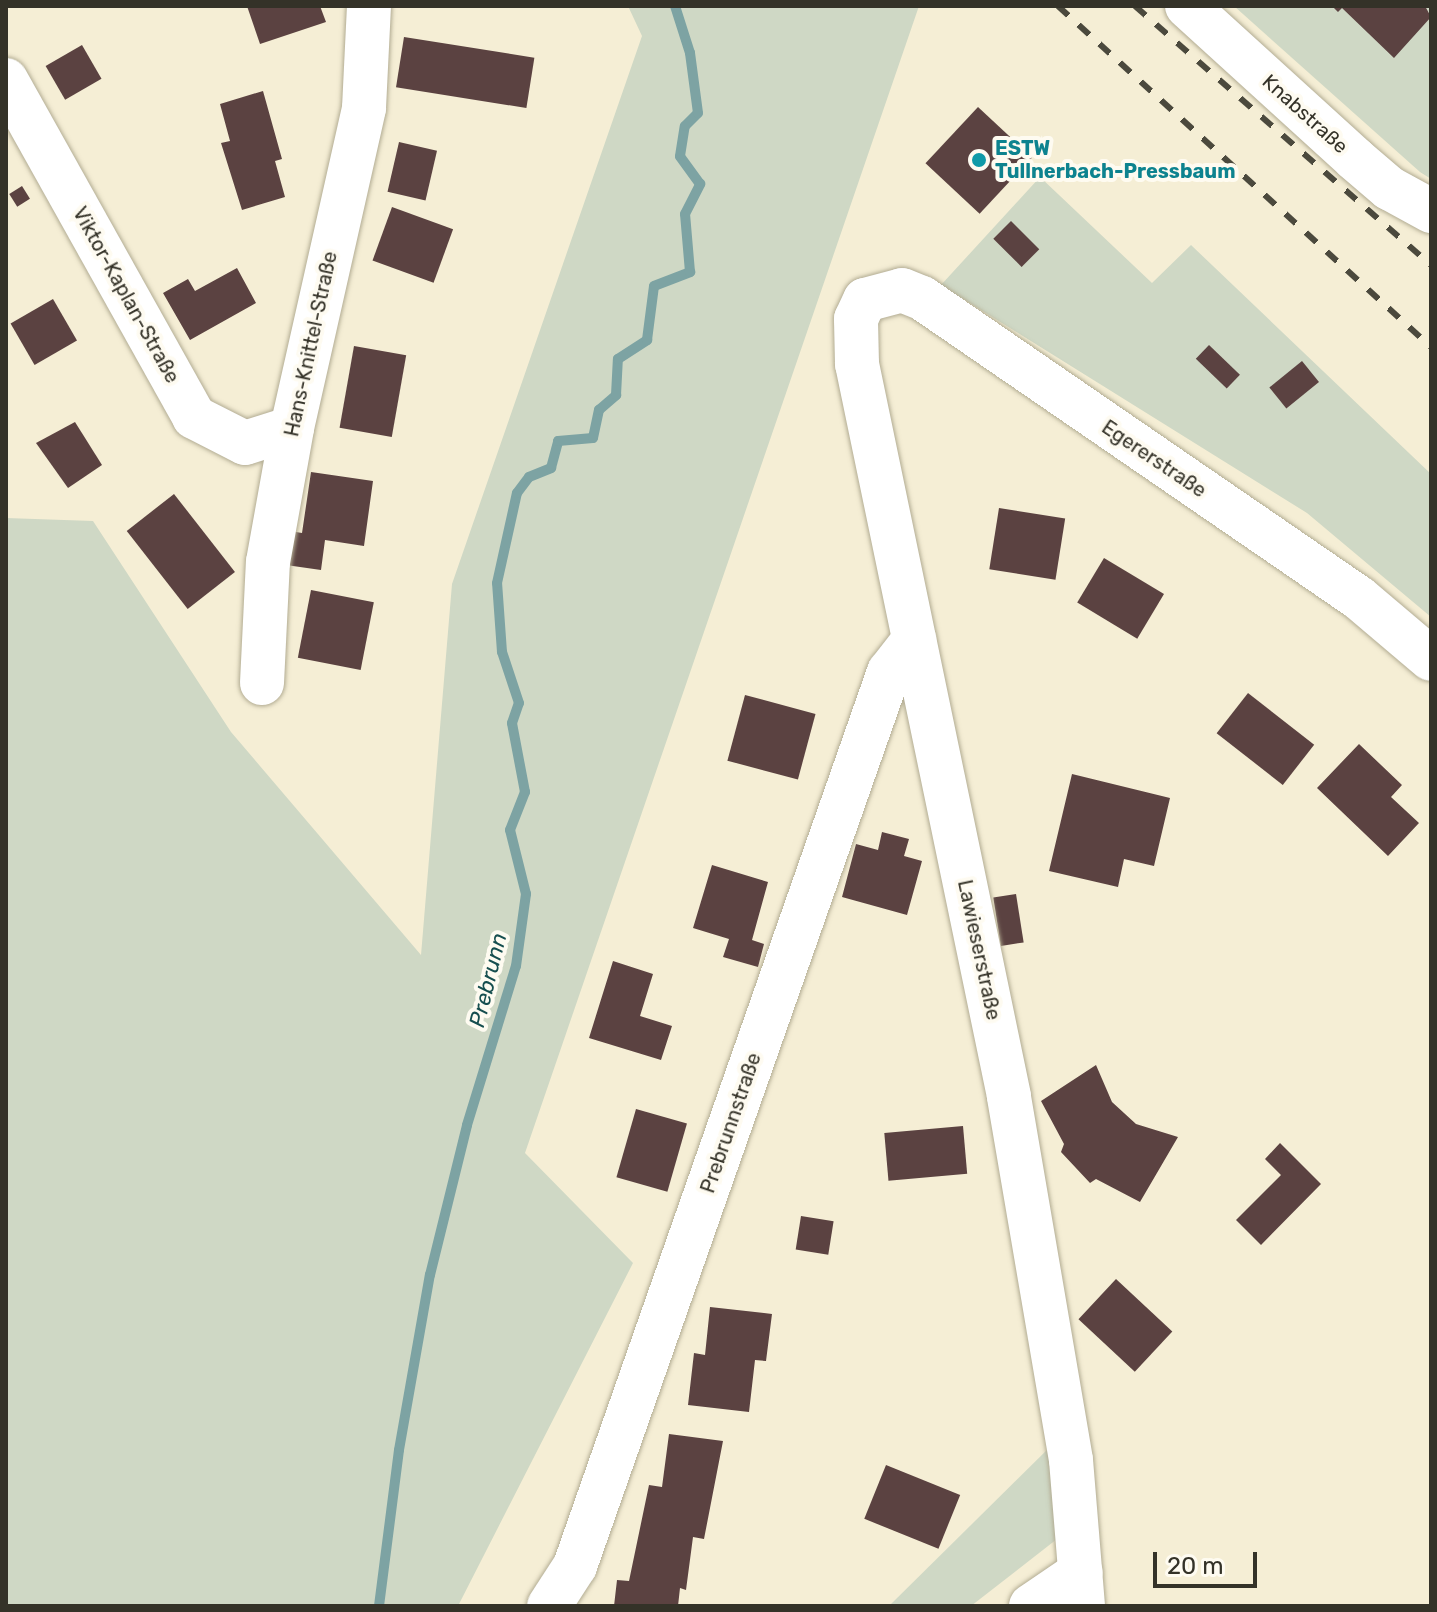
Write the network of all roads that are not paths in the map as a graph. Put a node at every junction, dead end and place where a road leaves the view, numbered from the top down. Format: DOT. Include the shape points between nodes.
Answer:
graph roads {
  1 [pos="369,6"];
  2 [pos="1187,6"];
  3 [pos="6,80"];
  4 [pos="1431,211"];
  5 [pos="865,300"];
  6 [pos="292,428"];
  7 [pos="914,640"];
  8 [pos="1431,659"];
  9 [pos="262,683"];
  10 [pos="1082,1589"];
  11 [pos="549,1606"];
  12 [pos="1031,1606"];
  1 -- 6 [label="street, Hans-Knittel-Straße" via="364,108"];
  2 -- 4 [label="street, Knabstraße" via="1367,169"];
  3 -- 6 [label="street, Viktor-Kaplan-Straße" via="194,417 245,443"];
  5 -- 7 [label="street, Lawieserstraße" via="856,319 857,364"];
  5 -- 8 [label="street, Egererstraße" via="902,290 922,298 1359,598"];
  6 -- 9 [label="street, Hans-Knittel-Straße" via="268,562"];
  7 -- 10 [label="street, Lawieserstraße" via="1009,1096 1071,1460"];
  7 -- 11 [label="street, Prebrunnstraße" via="889,672 575,1566"];
  10 -- 12 [label="street"];
}
